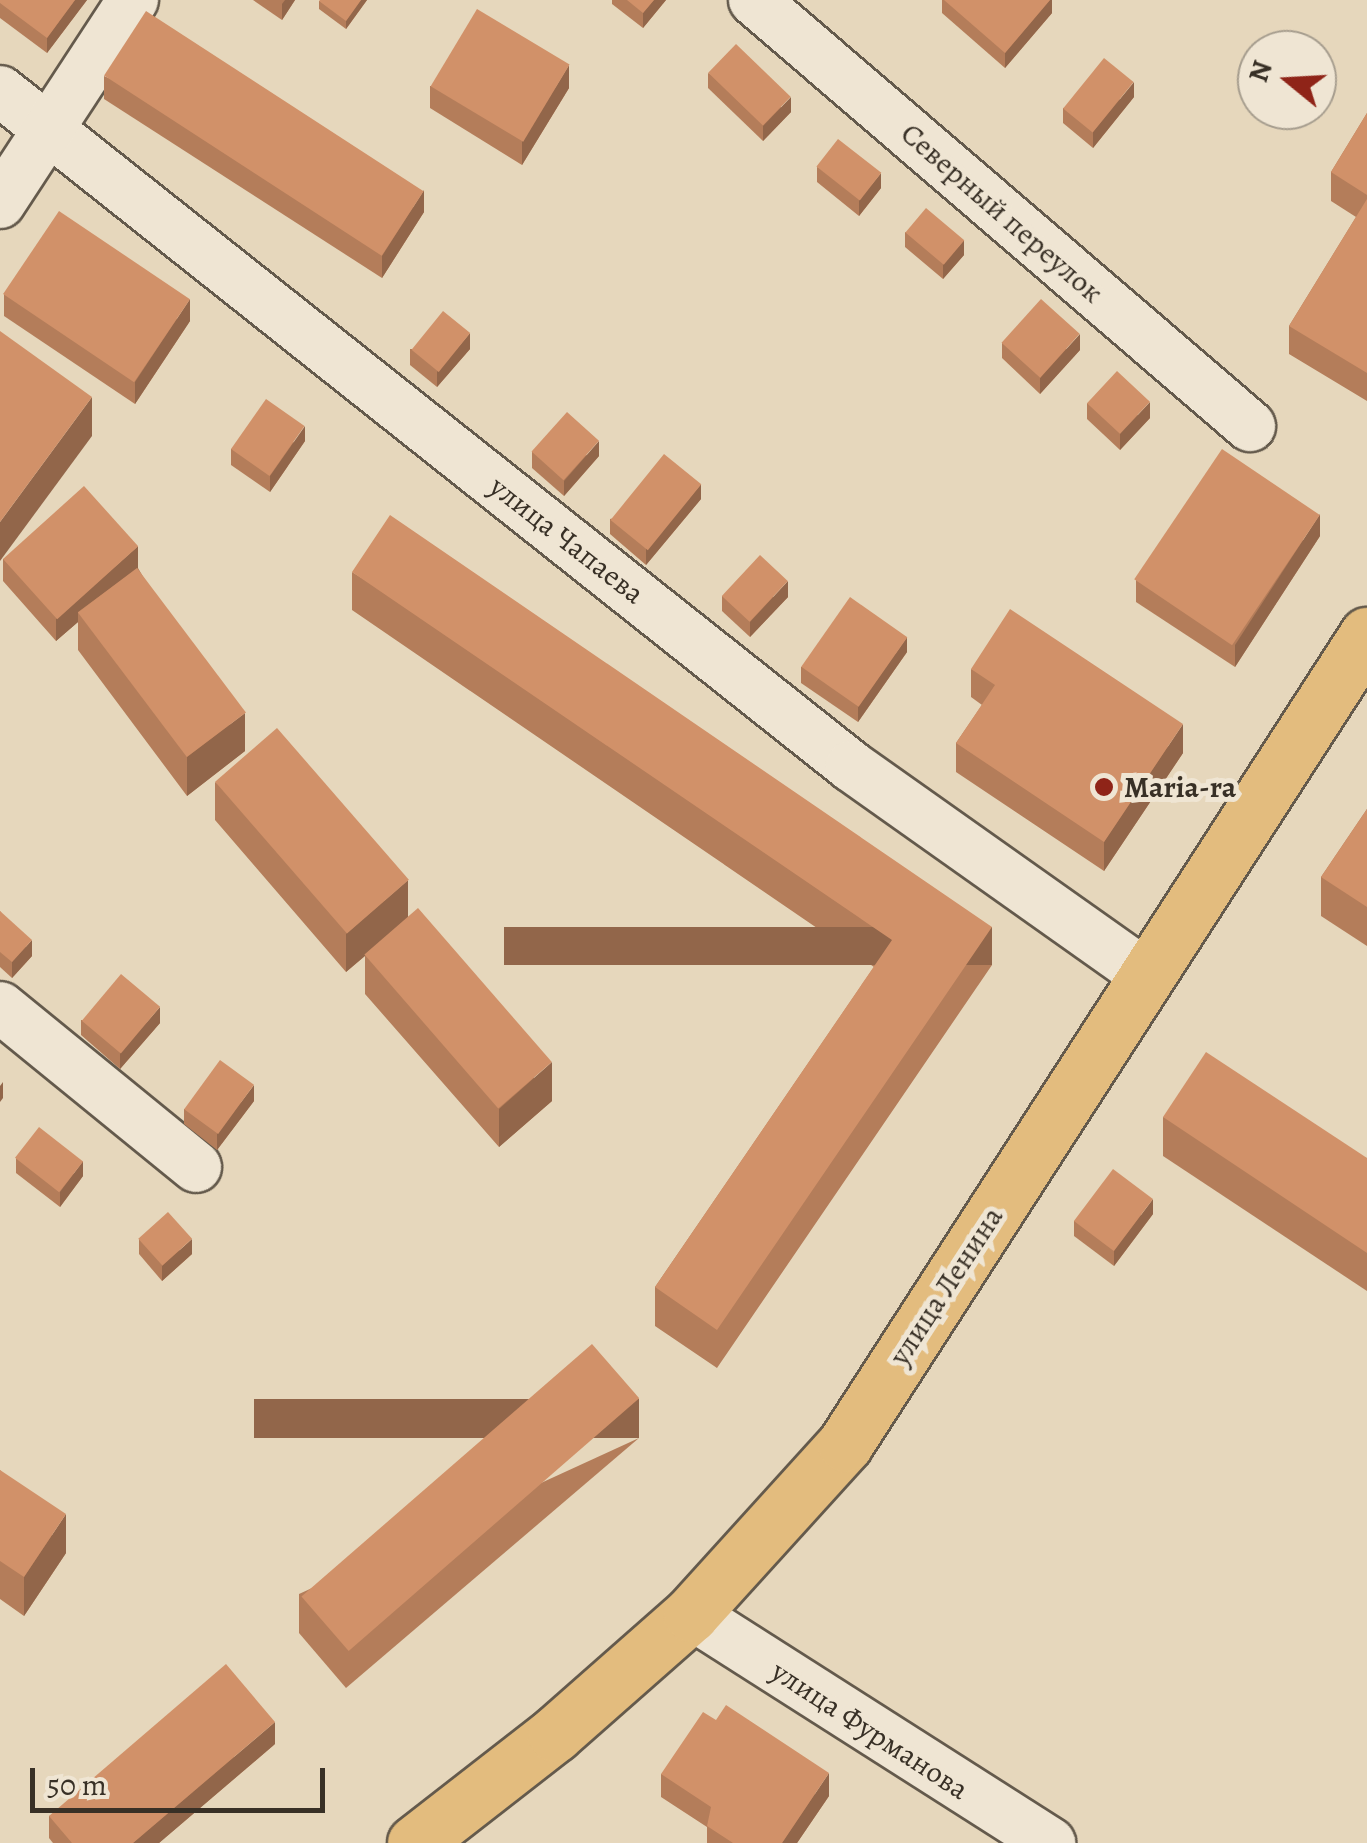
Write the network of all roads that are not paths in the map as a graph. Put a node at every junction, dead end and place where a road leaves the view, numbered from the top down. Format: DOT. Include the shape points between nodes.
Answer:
graph roads {
  1 [pos="133,0"];
  2 [pos="754,0"];
  3 [pos="0,90"];
  4 [pos="50,130"];
  5 [pos="0,203"];
  6 [pos="1250,426"];
  7 [pos="1367,635"];
  8 [pos="1145,974"];
  9 [pos="0,1006"];
  10 [pos="196,1167"];
  11 [pos="691,1614"];
  12 [pos="415,1843"];
  13 [pos="1050,1843"];
  1 -- 4 [label="street"];
  2 -- 6 [label="street, Северный переулок"];
  3 -- 4 [label="street, улица Чапаева"];
  4 -- 5 [label="street"];
  4 -- 8 [label="street, улица Чапаева" via="851,766"];
  7 -- 8 [label="main road, улица Ленина"];
  8 -- 11 [label="main road, улица Ленина" via="845,1444"];
  9 -- 10 [label="street"];
  11 -- 12 [label="main road, улица Ленина" via="555,1734"];
  11 -- 13 [label="street, улица Фурманова"];
}
